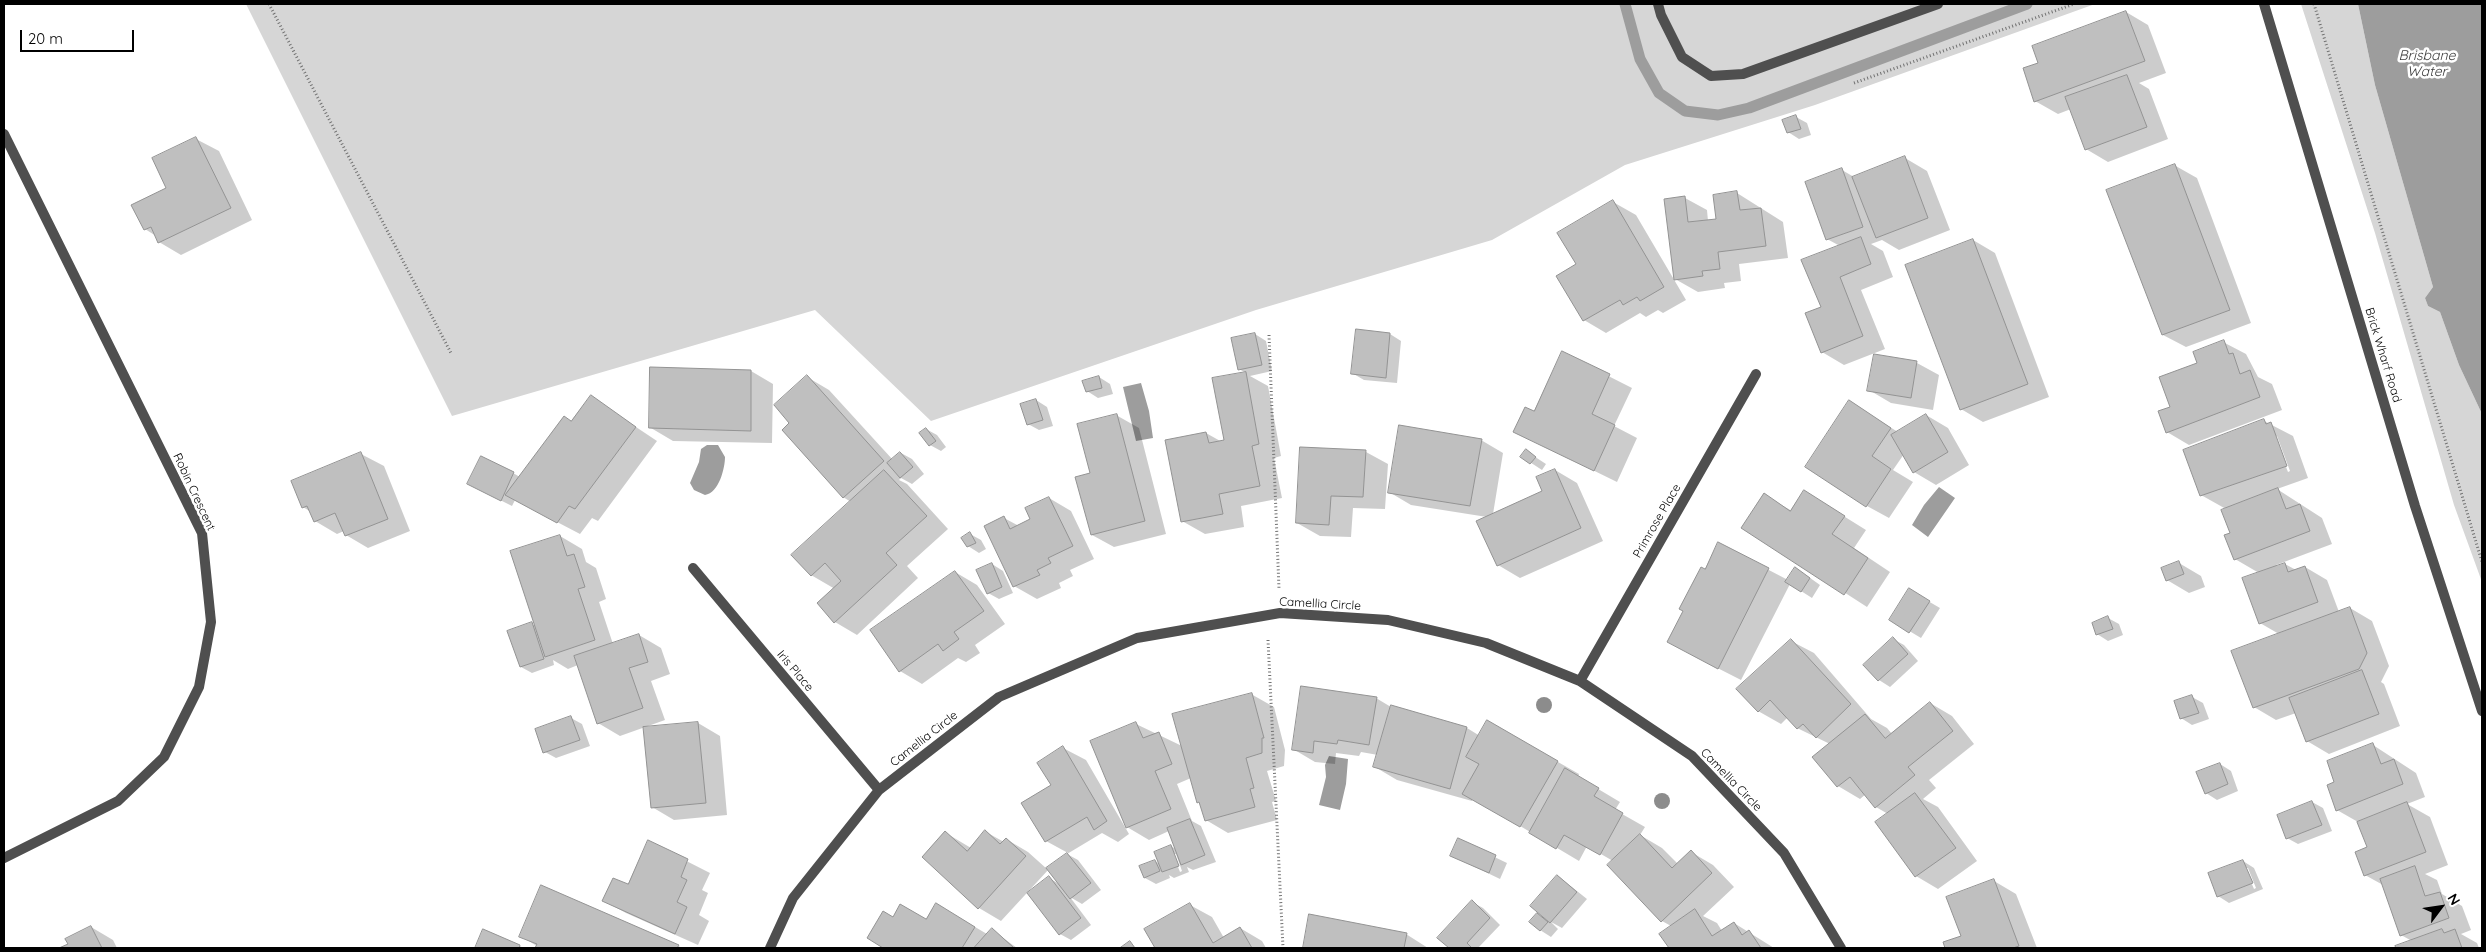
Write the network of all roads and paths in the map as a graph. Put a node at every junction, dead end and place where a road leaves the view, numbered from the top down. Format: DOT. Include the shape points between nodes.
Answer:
graph roads {
  1 [pos="269,4"];
  2 [pos="1658,4"];
  3 [pos="1938,4"];
  4 [pos="2074,4"];
  5 [pos="2264,4"];
  6 [pos="2314,4"];
  7 [pos="1854,83"];
  8 [pos="4,134"];
  9 [pos="1269,335"];
  10 [pos="451,353"];
  11 [pos="1756,374"];
  12 [pos="2482,562"];
  13 [pos="692,568"];
  14 [pos="1280,613"];
  15 [pos="1580,682"];
  16 [pos="2482,711"];
  17 [pos="879,790"];
  18 [pos="4,858"];
  19 [pos="770,948"];
  20 [pos="1283,948"];
  21 [pos="1841,948"];
  1 -- 10 [label="path"];
  2 -- 3 [label="street" via="1682,57 1711,76 1743,74"];
  4 -- 7 [label="path"];
  5 -- 16 [label="street, Brick Wharf Road" via="2415,506"];
  6 -- 12 [label="path"];
  8 -- 18 [label="street, Robin Crescent" via="202,533 211,622 199,686 164,757 118,801"];
  9 -- 14 [label="path"];
  11 -- 15 [label="street, Primrose Place"];
  13 -- 17 [label="street, Iris Place"];
  14 -- 15 [label="street, Camellia Circle" via="1406,624 1486,643"];
  14 -- 17 [label="street, Camellia Circle" via="1137,638 999,697"];
  14 -- 20 [label="path" via="1268,638"];
  15 -- 21 [label="street, Camellia Circle" via="1692,756 1784,853"];
  17 -- 19 [label="street, Camellia Circle" via="793,898"];
}
